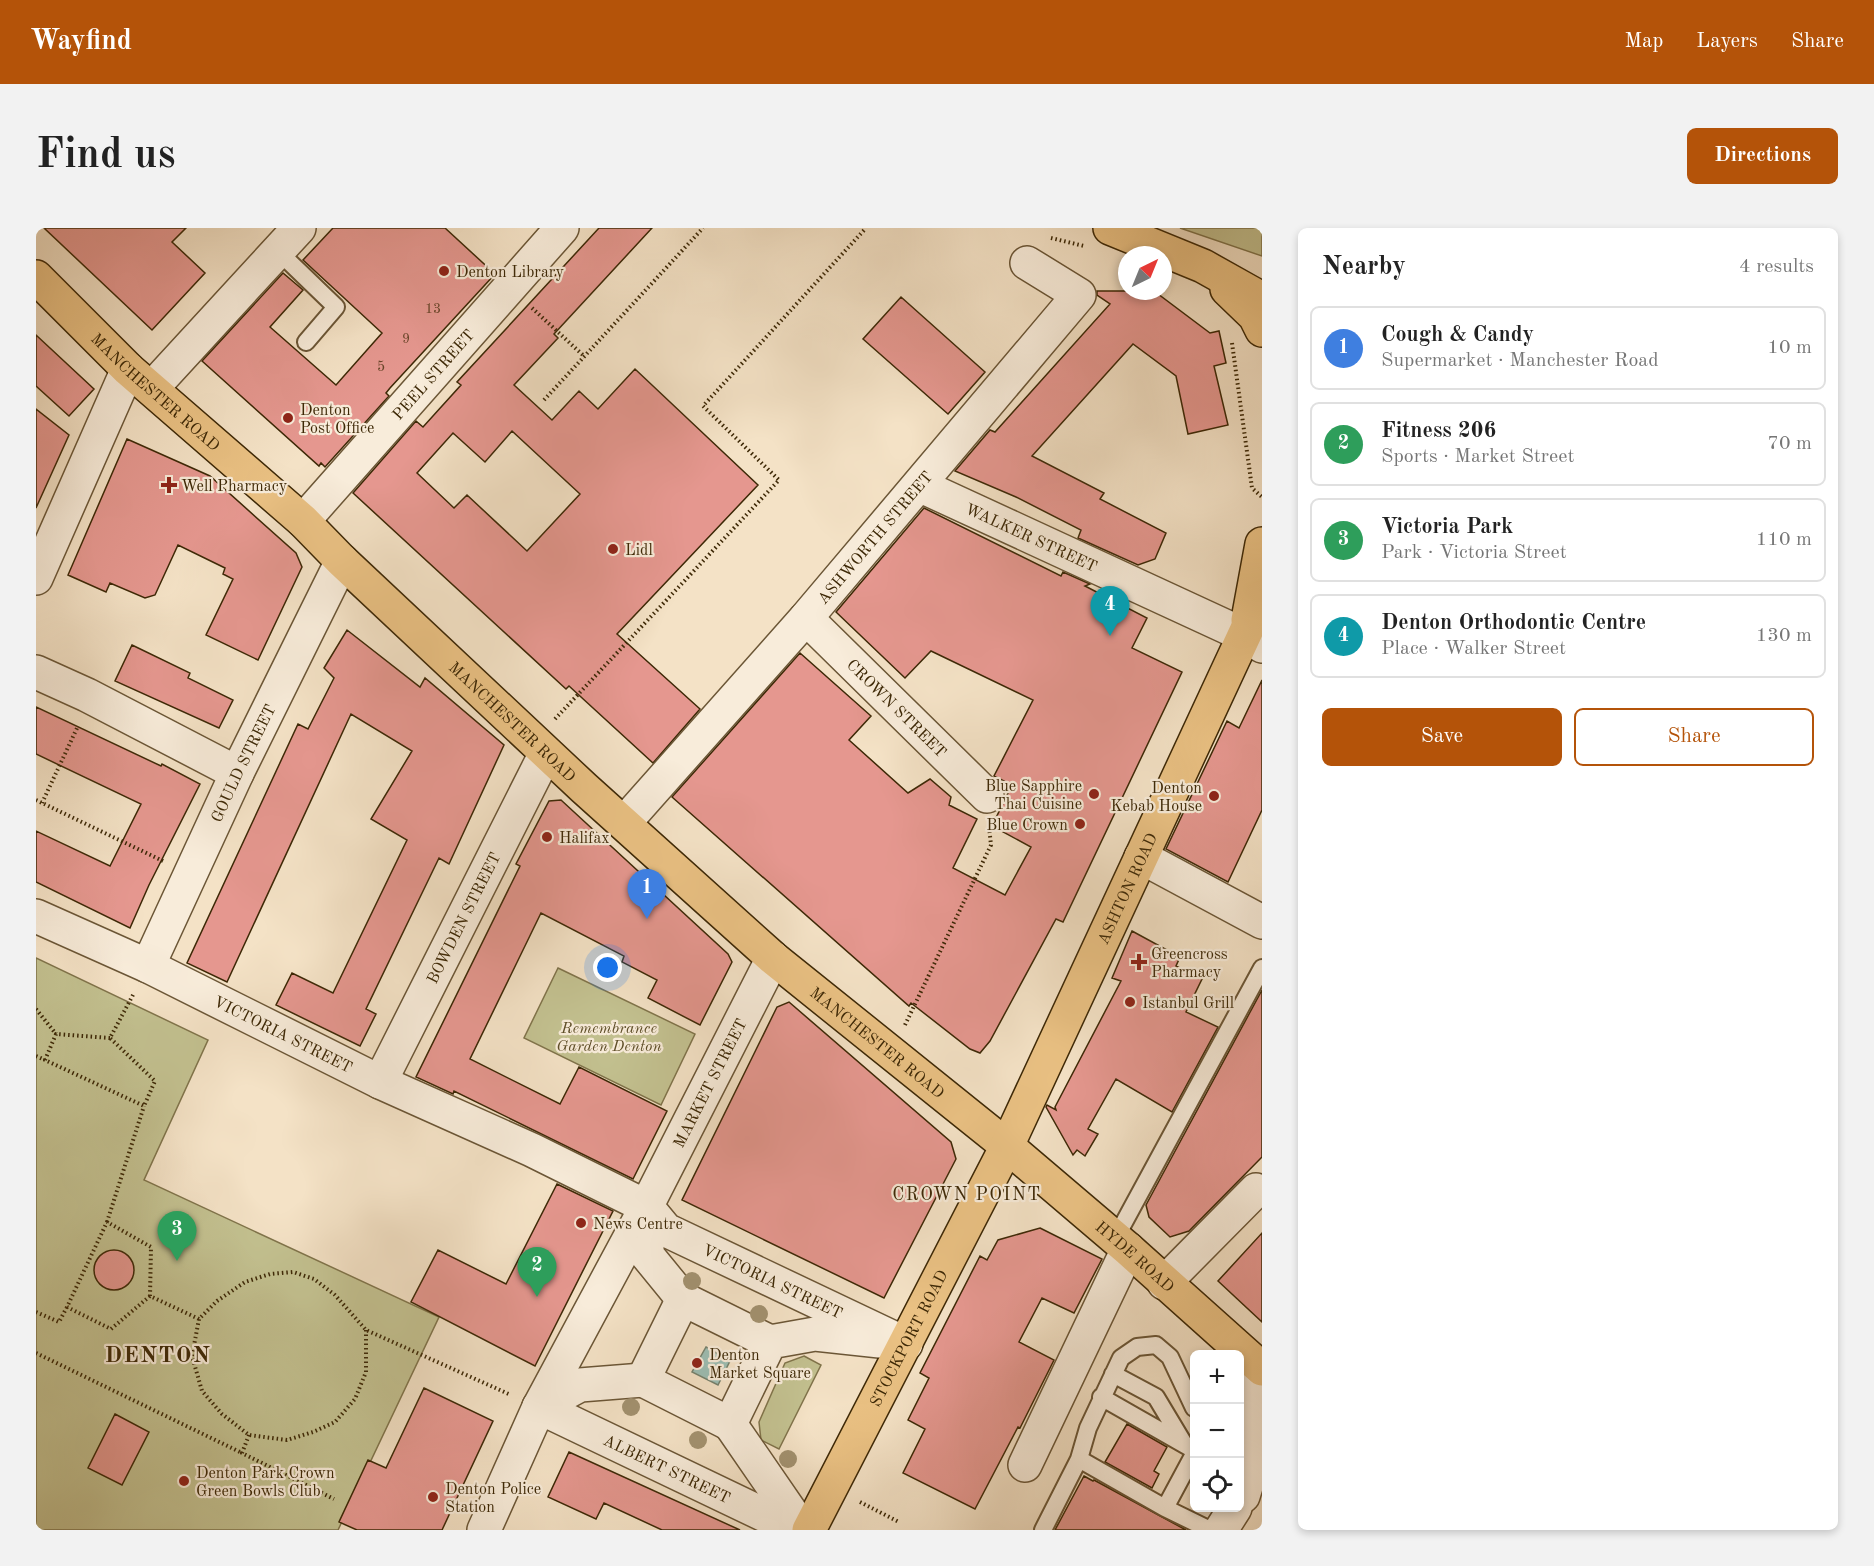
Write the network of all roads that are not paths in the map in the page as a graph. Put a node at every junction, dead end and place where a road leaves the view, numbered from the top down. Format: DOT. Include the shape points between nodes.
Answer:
graph roads {
  1 [pos="562,228"];
  2 [pos="1101,238"];
  3 [pos="289,239"];
  4 [pos="1033,249"];
  5 [pos="1203,266"];
  6 [pos="36,277"];
  7 [pos="1262,299"];
  8 [pos="1246,333"];
  9 [pos="306,342"];
  10 [pos="140,378"];
  11 [pos="918,485"];
  12 [pos="303,521"];
  13 [pos="1262,544"];
  14 [pos="342,561"];
  15 [pos="36,578"];
  16 [pos="1262,597"];
  17 [pos="806,618"];
  18 [pos="1251,637"];
  19 [pos="36,672"];
  20 [pos="541,747"];
  21 [pos="237,773"];
  22 [pos="987,796"];
  23 [pos="624,823"];
  24 [pos="1141,857"];
  25 [pos="36,916"];
  26 [pos="1262,922"];
  27 [pos="773,958"];
  28 [pos="148,966"];
  29 [pos="1262,968"];
  30 [pos="380,1082"];
  31 [pos="1006,1146"];
  32 [pos="1259,1187"];
  33 [pos="647,1207"];
  34 [pos="1121,1244"];
  35 [pos="1164,1283"];
  36 [pos="683,1299"];
  37 [pos="770,1342"];
  38 [pos="906,1344"];
  39 [pos="1235,1350"];
  40 [pos="1244,1357"];
  41 [pos="1262,1369"];
  42 [pos="1113,1374"];
  43 [pos="1244,1375"];
  44 [pos="643,1380"];
  45 [pos="1101,1397"];
  46 [pos="1192,1404"];
  47 [pos="540,1407"];
  48 [pos="730,1424"];
  49 [pos="1190,1448"];
  50 [pos="1190,1449"];
  51 [pos="1190,1452"];
  52 [pos="1079,1459"];
  53 [pos="1025,1466"];
  54 [pos="1245,1495"];
  55 [pos="1166,1508"];
  56 [pos="484,1530"];
  57 [pos="796,1530"];
  58 [pos="803,1530"];
  59 [pos="809,1530"];
  60 [pos="1043,1530"];
  61 [pos="1210,1530"];
  62 [pos="1221,1530"];
  1 -- 12 [label="street, PEEL STREET"];
  2 -- 5 [label="main road"];
  3 -- 9 [label="lane" via="336,307"];
  3 -- 10 [label="street"];
  4 -- 11 [label="street, ASHWORTH STREET" via="1079,295"];
  5 -- 7 [label="main road"];
  5 -- 8 [label="main road" via="1255,316"];
  6 -- 10 [label="main road, MANCHESTER ROAD"];
  10 -- 12 [label="main road, MANCHESTER ROAD"];
  10 -- 15 [label="street"];
  11 -- 17 [label="street, ASHWORTH STREET"];
  11 -- 18 [label="street, WALKER STREET"];
  12 -- 14 [label="main road, MANCHESTER ROAD"];
  13 -- 18 [label="main road, ASHTON ROAD"];
  14 -- 20 [label="main road, MANCHESTER ROAD"];
  14 -- 21 [label="street, GOULD STREET"];
  16 -- 18 [label="main road, ASHTON ROAD"];
  17 -- 22 [label="street, CROWN STREET"];
  17 -- 23 [label="street, ASHWORTH STREET"];
  18 -- 24 [label="main road, ASHTON ROAD"];
  19 -- 21 [label="street"];
  20 -- 23 [label="main road, MANCHESTER ROAD"];
  20 -- 30 [label="street, BOWDEN STREET"];
  21 -- 28 [label="street, GOULD STREET"];
  23 -- 27 [label="main road, MANCHESTER ROAD"];
  24 -- 26 [label="street"];
  24 -- 31 [label="main road, ASHTON ROAD"];
  25 -- 28 [label="street, VICTORIA STREET"];
  27 -- 31 [label="main road, MANCHESTER ROAD"];
  27 -- 33 [label="street, MARKET STREET"];
  28 -- 30 [label="street, VICTORIA STREET"];
  29 -- 34 [label="lane"];
  30 -- 33 [label="street, VICTORIA STREET"];
  31 -- 34 [label="main road, HYDE ROAD"];
  31 -- 38 [label="main road, STOCKPORT ROAD"];
  32 -- 35 [label="street"];
  33 -- 36 [label="street" via="647,1255"];
  33 -- 38 [label="street, VICTORIA STREET" via="666,1230"];
  33 -- 47 [label="street, MARKET STREET"];
  34 -- 35 [label="main road, HYDE ROAD"];
  34 -- 53 [label="street"];
  35 -- 39 [label="main road, HYDE ROAD"];
  36 -- 37 [label="street"];
  36 -- 44 [label="street"];
  37 -- 38 [label="street" via="815,1334"];
  37 -- 48 [label="street"];
  38 -- 59 [label="main road, STOCKPORT ROAD"];
  40 -- 41 [label="main road, HYDE ROAD"];
  42 -- 45 [label="lane"];
  42 -- 46 [label="lane" via="1121,1358 1137,1347 1156,1345 1170,1357"];
  42 -- 49 [label="lane" via="1156,1397"];
  43 -- 54 [label="street" via="1257,1424 1254,1461"];
  44 -- 47 [label="street" via="579,1385"];
  44 -- 48 [label="street"];
  45 -- 50 [label="lane"];
  45 -- 52 [label="lane"];
  47 -- 56 [label="street"];
  47 -- 57 [label="street, ALBERT STREET"];
  48 -- 58 [label="street"];
  51 -- 55 [label="lane"];
  52 -- 55 [label="lane"];
  52 -- 60 [label="lane"];
  54 -- 62 [label="street"];
  55 -- 61 [label="lane"];
}
